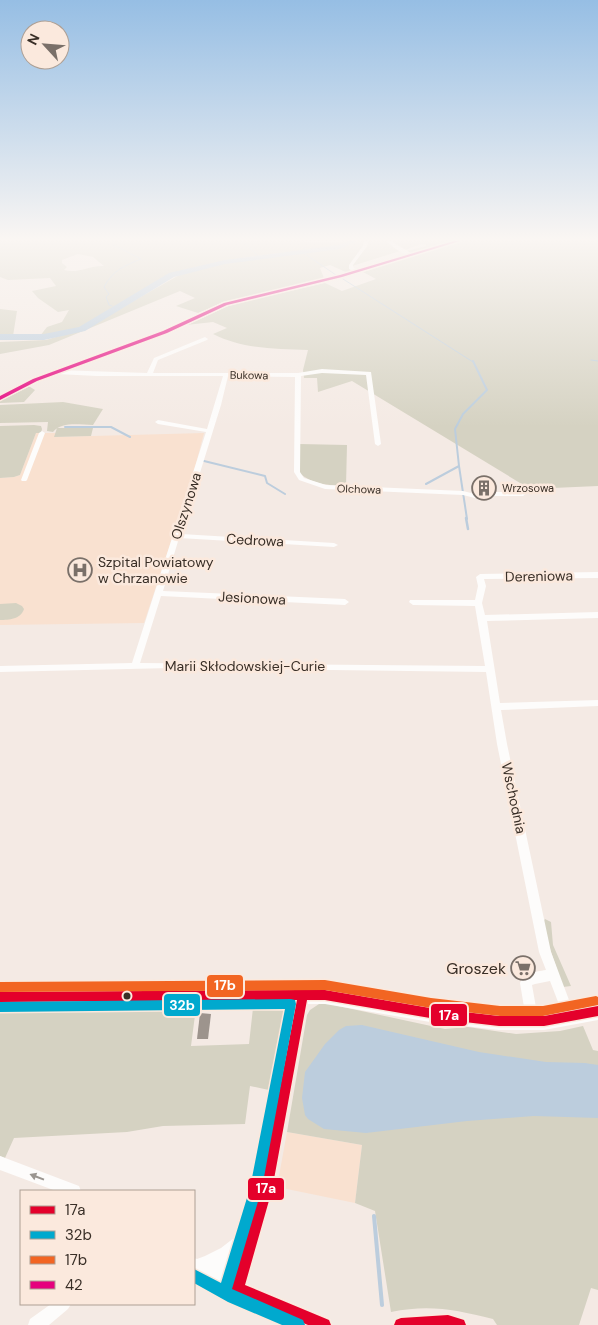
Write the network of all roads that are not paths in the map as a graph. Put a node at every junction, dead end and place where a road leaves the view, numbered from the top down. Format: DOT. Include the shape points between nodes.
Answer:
graph roads {
  1 [pos="231,303"];
  2 [pos="205,339"];
  3 [pos="57,372"];
  4 [pos="150,374"];
  5 [pos="226,374"];
  6 [pos="298,375"];
  7 [pos="0,398"];
  8 [pos="158,422"];
  9 [pos="209,431"];
  10 [pos="42,433"];
  11 [pos="378,444"];
  12 [pos="24,480"];
  13 [pos="523,494"];
  14 [pos="176,536"];
  15 [pos="334,544"];
  16 [pos="598,575"];
  17 [pos="480,577"];
  18 [pos="158,593"];
  19 [pos="345,602"];
  20 [pos="413,602"];
  21 [pos="478,603"];
  22 [pos="598,614"];
  23 [pos="482,618"];
  24 [pos="136,666"];
  25 [pos="490,669"];
  26 [pos="0,670"];
  27 [pos="598,703"];
  28 [pos="496,708"];
  29 [pos="553,975"];
  30 [pos="303,994"];
  31 [pos="0,997"];
  32 [pos="598,1011"];
  33 [pos="531,1013"];
  34 [pos="569,1016"];
  35 [pos="0,1163"];
  36 [pos="71,1190"];
  37 [pos="254,1230"];
  38 [pos="231,1251"];
  39 [pos="195,1266"];
  40 [pos="221,1279"];
  41 [pos="237,1288"];
  42 [pos="62,1305"];
  43 [pos="36,1325"];
  44 [pos="324,1325"];
  45 [pos="401,1325"];
  46 [pos="459,1325"];
  1 -- 3 [label="street" via="165,332"];
  2 -- 4 [label="street" via="156,360"];
  3 -- 4 [label="street, Bukowa"];
  3 -- 7 [label="street"];
  4 -- 5 [label="street, Bukowa"];
  5 -- 6 [label="street, Bukowa"];
  5 -- 9 [label="street, Olszynowa"];
  6 -- 11 [label="street, Bukowa" via="322,371 369,373"];
  6 -- 13 [label="street, Olchowa" via="297,472 301,479 325,487 475,496"];
  8 -- 9 [label="street"];
  9 -- 14 [label="street, Olszynowa"];
  10 -- 12 [label="street"];
  14 -- 15 [label="street, Cedrowa"];
  14 -- 18 [label="street, Olszynowa"];
  16 -- 17 [label="street, Dereniowa"];
  17 -- 21 [label="street, Wschodnia" via="482,586"];
  18 -- 19 [label="street, Jesionowa"];
  18 -- 24 [label="street, Olszynowa"];
  20 -- 21 [label="street"];
  21 -- 23 [label="street, Wschodnia"];
  22 -- 23 [label="street"];
  23 -- 25 [label="street, Wschodnia"];
  24 -- 25 [label="street, Marii Skłodowskiej-Curie"];
  24 -- 26 [label="street, Marii Skłodowskiej-Curie"];
  25 -- 28 [label="street, Wschodnia"];
  27 -- 28 [label="street"];
  28 -- 29 [label="street, Wschodnia" via="540,928"];
  29 -- 33 [label="street" via="532,978 526,983"];
  29 -- 34 [label="street, Wschodnia"];
  30 -- 31 [label="street"];
  30 -- 34 [label="street" via="482,1020 527,1022"];
  30 -- 37 [label="street" via="266,1190"];
  32 -- 34 [label="street"];
  36 -- 35 [label="street, one-way"];
  37 -- 38 [label="street"];
  37 -- 41 [label="street"];
  38 -- 39 [label="street" via="221,1258"];
  38 -- 40 [label="street"];
  39 -- 40 [label="street"];
  40 -- 41 [label="street"];
  41 -- 44 [label="street"];
  42 -- 43 [label="street"];
  45 -- 46 [label="street" via="448,1322"];
}
